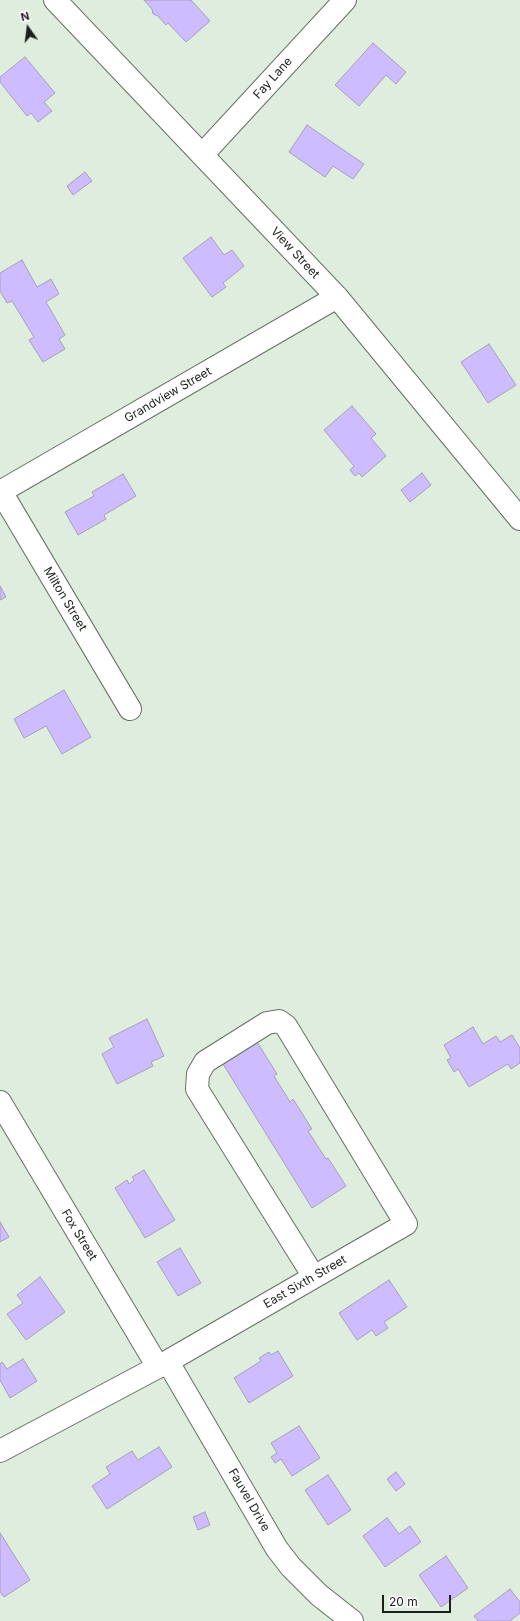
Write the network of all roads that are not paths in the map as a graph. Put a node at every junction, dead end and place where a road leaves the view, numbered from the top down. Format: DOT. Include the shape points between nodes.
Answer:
graph roads {
  1 [pos="55,0"];
  2 [pos="344,0"];
  3 [pos="202,155"];
  4 [pos="337,298"];
  5 [pos="0,491"];
  6 [pos="520,519"];
  7 [pos="130,709"];
  8 [pos="0,1102"];
  9 [pos="314,1277"];
  10 [pos="163,1365"];
  11 [pos="0,1451"];
  12 [pos="352,1621"];
  1 -- 3 [label="street, View Street"];
  2 -- 3 [label="street, Fay Lane"];
  3 -- 4 [label="street, View Street"];
  4 -- 5 [label="street, Grandview Street"];
  4 -- 6 [label="street, View Street"];
  5 -- 7 [label="street, Milton Street"];
  8 -- 10 [label="street, Fox Street"];
  9 -- 9 [label="street, East Sixth Street" via="406,1224 286,1026 279,1021 267,1023 205,1062 198,1074 197,1089"];
  9 -- 10 [label="street, East Sixth Street"];
  10 -- 11 [label="street, East Sixth Street"];
  10 -- 12 [label="street, Fauvel Drive" via="277,1549 291,1567 319,1594"];
}
